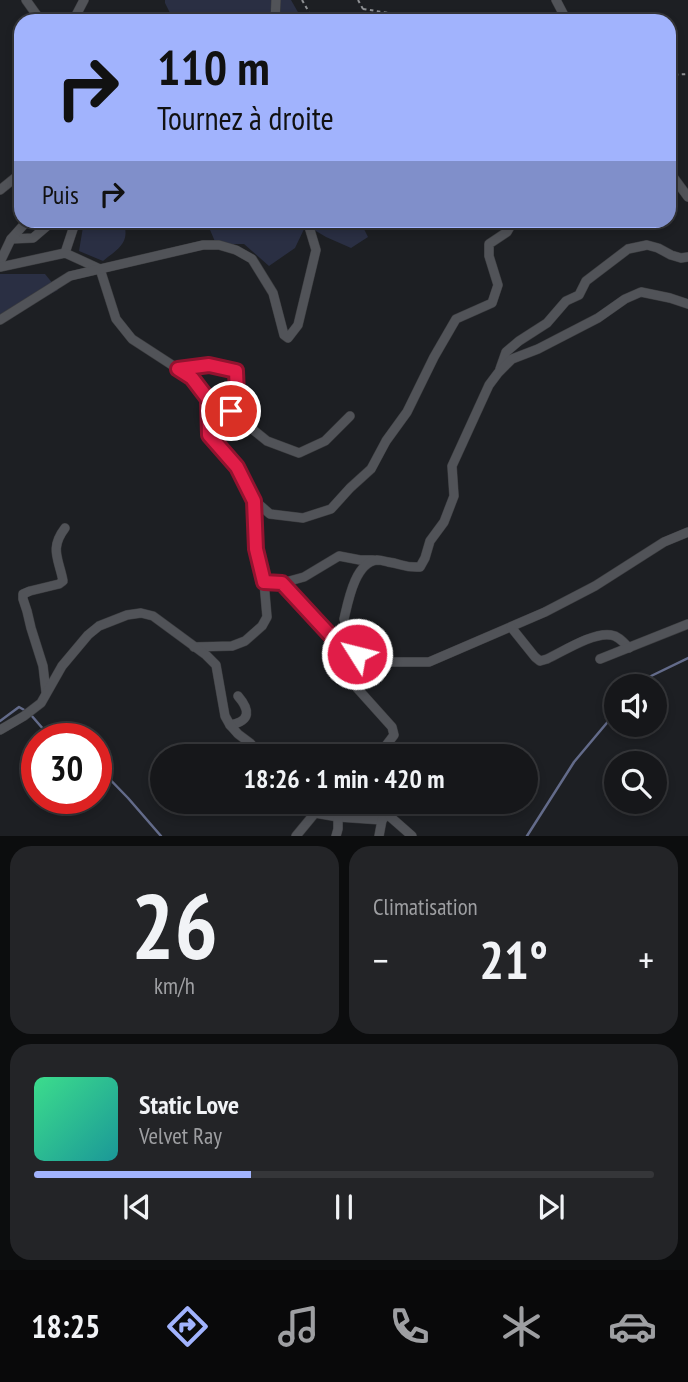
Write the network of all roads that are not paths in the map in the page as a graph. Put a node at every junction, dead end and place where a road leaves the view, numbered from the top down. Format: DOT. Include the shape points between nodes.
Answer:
graph roads {
  1 [pos="14,179"];
  2 [pos="676,181"];
  3 [pos="0,190"];
  4 [pos="688,197"];
  5 [pos="21,228"];
  6 [pos="45,228"];
  7 [pos="73,228"];
  8 [pos="309,228"];
  9 [pos="509,228"];
  10 [pos="11,239"];
  11 [pos="65,253"];
  12 [pos="688,257"];
  13 [pos="0,265"];
  14 [pos="100,269"];
  15 [pos="688,304"];
  16 [pos="0,320"];
  17 [pos="178,369"];
  18 [pos="498,373"];
  19 [pos="350,415"];
  20 [pos="254,501"];
  21 [pos="65,528"];
  22 [pos="688,532"];
  23 [pos="376,560"];
  24 [pos="264,582"];
  25 [pos="282,583"];
  26 [pos="688,624"];
  27 [pos="511,627"];
  28 [pos="194,647"];
  29 [pos="629,648"];
  30 [pos="357,654"];
  31 [pos="600,659"];
  32 [pos="47,692"];
  33 [pos="238,696"];
  34 [pos="230,725"];
  35 [pos="0,730"];
  36 [pos="250,744"];
  37 [pos="387,744"];
  38 [pos="314,814"];
  39 [pos="321,814"];
  40 [pos="338,817"];
  41 [pos="382,820"];
  42 [pos="296,836"];
  43 [pos="336,836"];
  44 [pos="379,836"];
  45 [pos="412,836"];
  1 -- 3 [label="street"];
  2 -- 4 [label="street"];
  5 -- 10 [label="street"];
  6 -- 10 [label="street" via="33,238"];
  7 -- 11 [label="street"];
  8 -- 14 [label="street" via="316,250 298,325 288,338 273,293 252,259 236,250 203,245"];
  9 -- 20 [label="street" via="489,244 498,285 492,303 456,319 371,469 331,509 303,517 270,514"];
  10 -- 13 [label="street"];
  11 -- 13 [label="street"];
  11 -- 14 [label="street"];
  12 -- 18 [label="street" via="647,245 628,249 586,281 579,295 566,301 547,323 506,352"];
  14 -- 16 [label="street" via="70,276"];
  14 -- 17 [label="street" via="116,319 132,339"];
  15 -- 18 [label="street" via="641,292 512,359"];
  17 -- 19 [label="street" via="209,365 236,371 237,395 231,411 267,441 299,453 325,441"];
  17 -- 20 [label="street" via="192,378 208,399 209,435 237,467"];
  18 -- 23 [label="street" via="453,466 454,496 420,567"];
  20 -- 24 [label="street" via="256,549"];
  21 -- 32 [label="street" via="55,552 63,581 23,594"];
  22 -- 27 [label="street" via="595,586"];
  23 -- 25 [label="street" via="339,556 304,577"];
  23 -- 30 [label="street" via="363,567 344,619"];
  24 -- 25 [label="street"];
  24 -- 28 [label="street" via="267,617 262,626 232,646"];
  25 -- 30 [label="street" via="331,636"];
  26 -- 29 [label="street"];
  27 -- 29 [label="street" via="540,661 589,639 610,635"];
  27 -- 30 [label="street" via="429,662 368,662"];
  28 -- 32 [label="street" via="153,616 127,615 88,635"];
  28 -- 34 [label="street" via="216,665"];
  29 -- 31 [label="street"];
  30 -- 37 [label="street" via="348,678 392,727 394,735"];
  32 -- 35 [label="street" via="41,704"];
  33 -- 34 [label="street" via="247,712 244,720"];
  34 -- 36 [label="street"];
  38 -- 42 [label="street"];
  39 -- 40 [label="street"];
  40 -- 41 [label="street"];
  40 -- 43 [label="street"];
  41 -- 44 [label="street"];
  41 -- 45 [label="street" via="390,815"];
}
